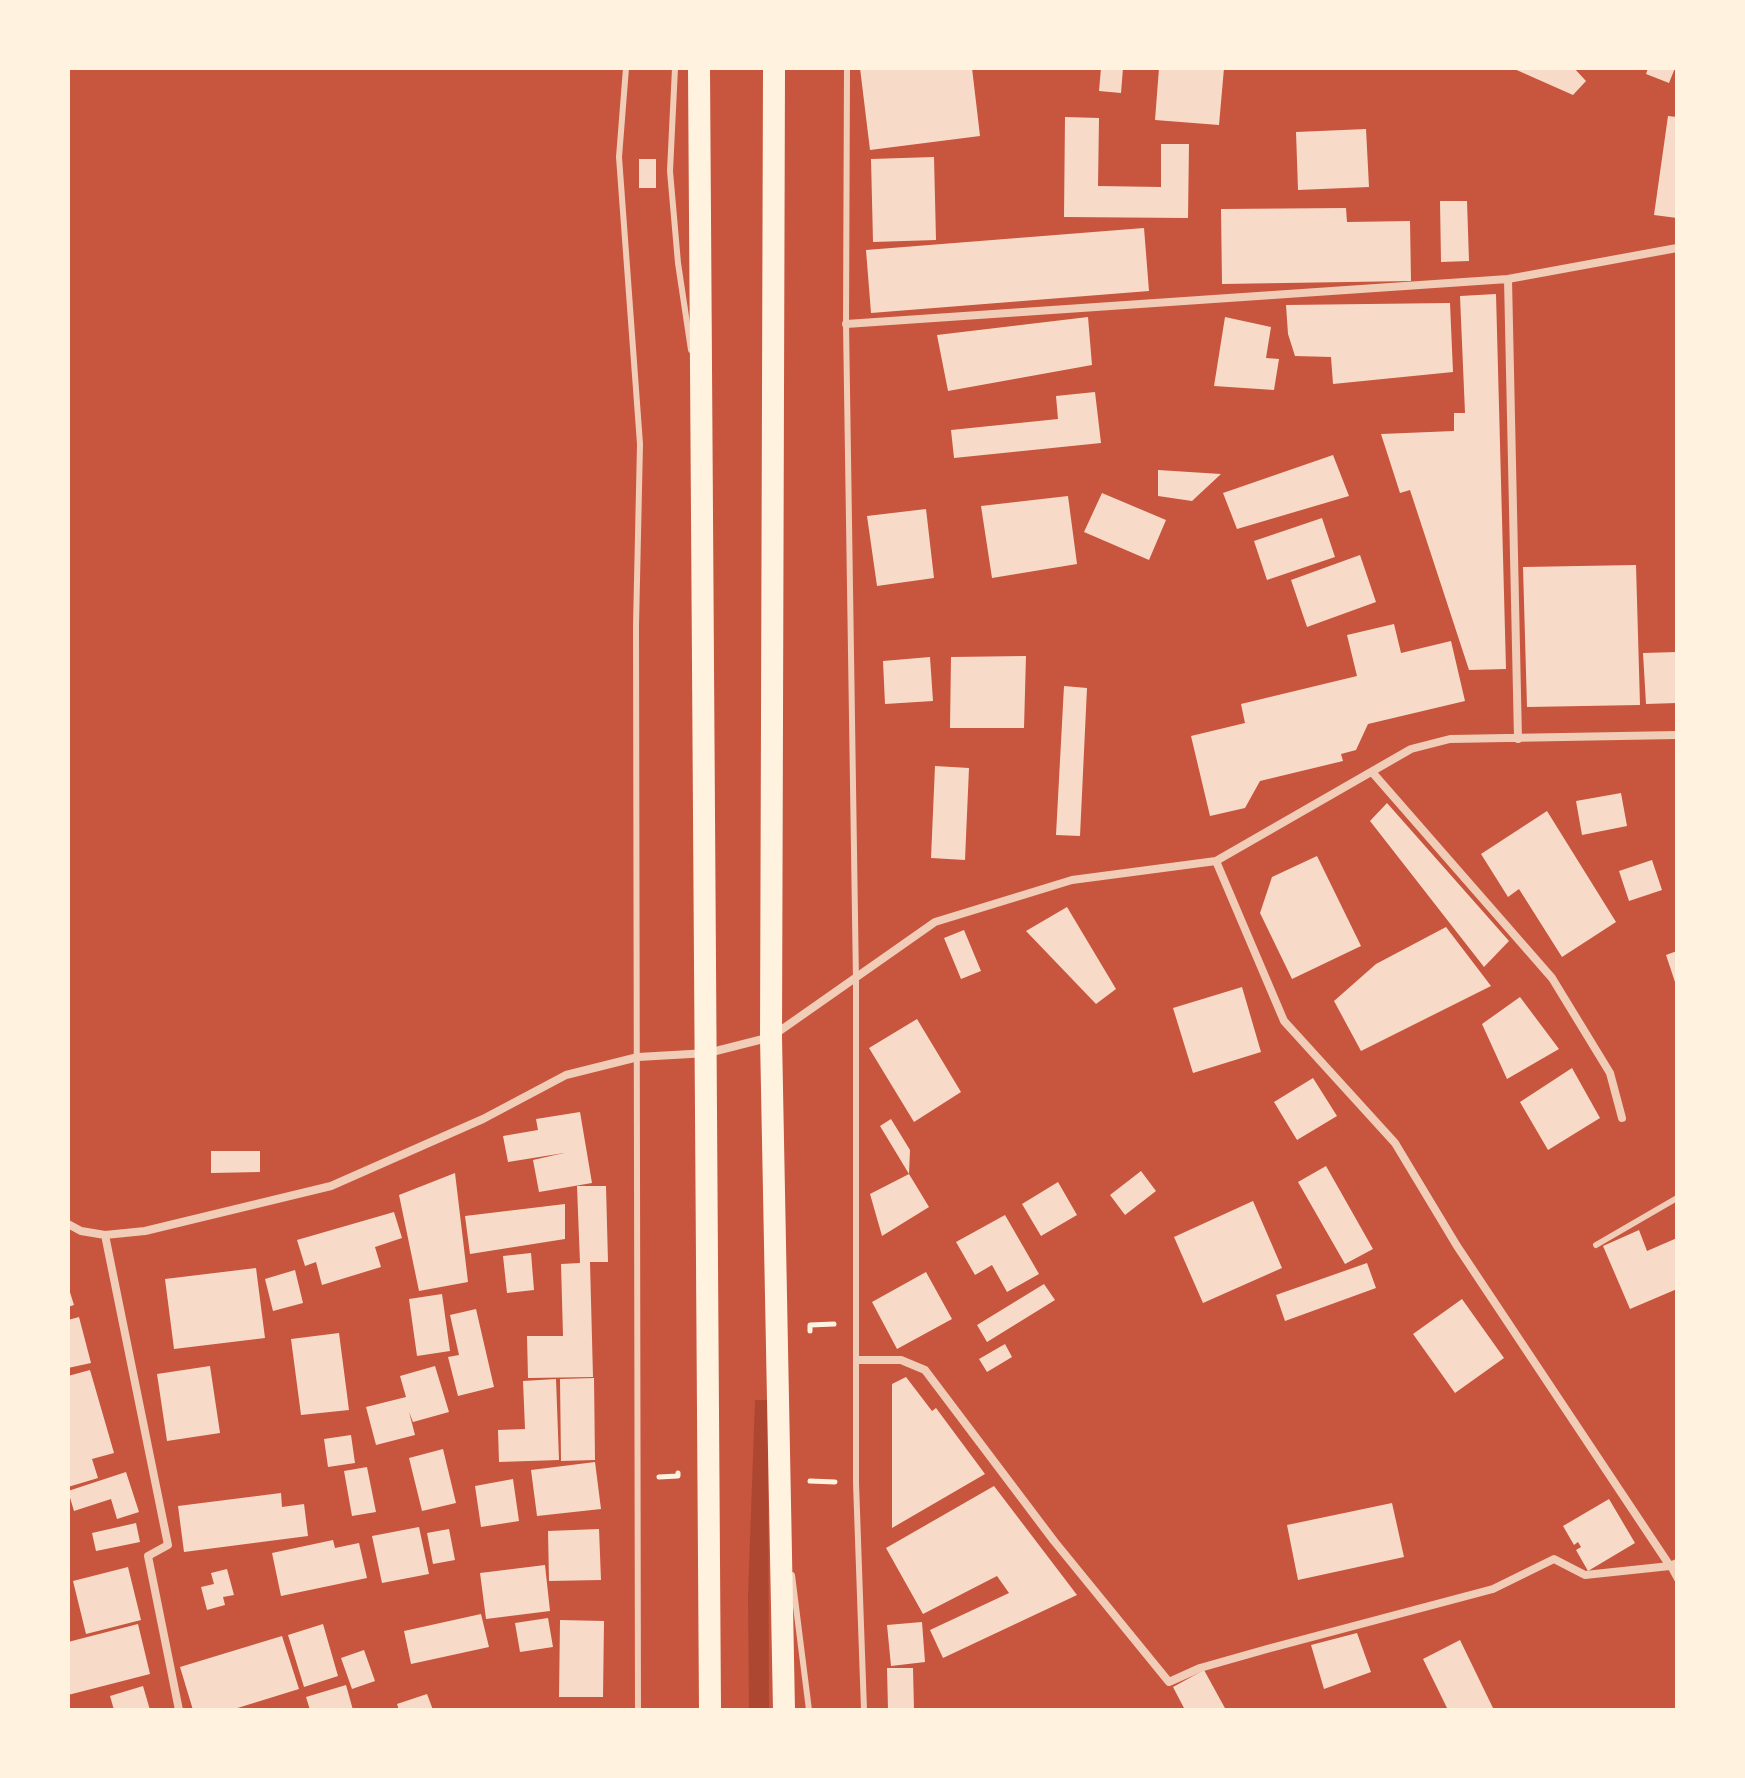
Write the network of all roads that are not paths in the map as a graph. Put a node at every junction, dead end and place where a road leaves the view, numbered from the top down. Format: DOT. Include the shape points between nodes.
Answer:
graph roads {
  1 [pos="626,68"];
  2 [pos="675,68"];
  3 [pos="699,68"];
  4 [pos="774,68"];
  5 [pos="847,68"];
  6 [pos="1677,248"];
  7 [pos="1508,279"];
  8 [pos="846,324"];
  9 [pos="703,433"];
  10 [pos="1677,735"];
  11 [pos="1518,739"];
  12 [pos="1372,772"];
  13 [pos="1216,861"];
  14 [pos="856,981"];
  15 [pos="771,1037"];
  16 [pos="708,1053"];
  17 [pos="638,1057"];
  18 [pos="1622,1118"];
  19 [pos="1677,1198"];
  20 [pos="68,1224"];
  21 [pos="105,1235"];
  22 [pos="1596,1245"];
  23 [pos="858,1360"];
  24 [pos="781,1496"];
  25 [pos="1673,1564"];
  26 [pos="1677,1579"];
  27 [pos="711,1647"];
  28 [pos="179,1710"];
  29 [pos="638,1710"];
  30 [pos="703,1710"];
  31 [pos="710,1710"];
  32 [pos="784,1710"];
  33 [pos="809,1710"];
  34 [pos="864,1710"];
  1 -- 17 [label="lane" via="619,157 640,444"];
  2 -- 9 [label="lane" via="670,171"];
  3 -- 9 [label="highway"];
  4 -- 15 [label="highway"];
  5 -- 8 [label="lane"];
  6 -- 7 [label="street"];
  7 -- 8 [label="street"];
  7 -- 11 [label="street"];
  8 -- 14 [label="lane"];
  9 -- 16 [label="highway"];
  10 -- 11 [label="street"];
  11 -- 12 [label="street" via="1450,739 1411,749"];
  12 -- 13 [label="street"];
  12 -- 18 [label="street" via="1552,978 1610,1073"];
  13 -- 14 [label="street" via="1072,880 935,922"];
  13 -- 25 [label="street" via="1284,1021 1395,1143 1457,1246"];
  14 -- 15 [label="street"];
  14 -- 23 [label="lane"];
  15 -- 16 [label="street"];
  15 -- 24 [label="highway"];
  16 -- 17 [label="street"];
  16 -- 27 [label="highway"];
  17 -- 21 [label="street" via="566,1075 483,1119 331,1186 145,1231"];
  17 -- 29 [label="lane"];
  19 -- 22 [label="lane"];
  20 -- 21 [label="street"];
  21 -- 28 [label="street" via="168,1545 148,1556"];
  23 -- 25 [label="street" via="901,1360 925,1370 1169,1682 1200,1668 1493,1589 1554,1559 1585,1575"];
  23 -- 34 [label="lane" via="856,1483"];
  24 -- 32 [label="highway"];
  24 -- 33 [label="lane"];
  25 -- 26 [label="lane"];
  27 -- 30 [label="lane"];
  27 -- 31 [label="highway"];
}
